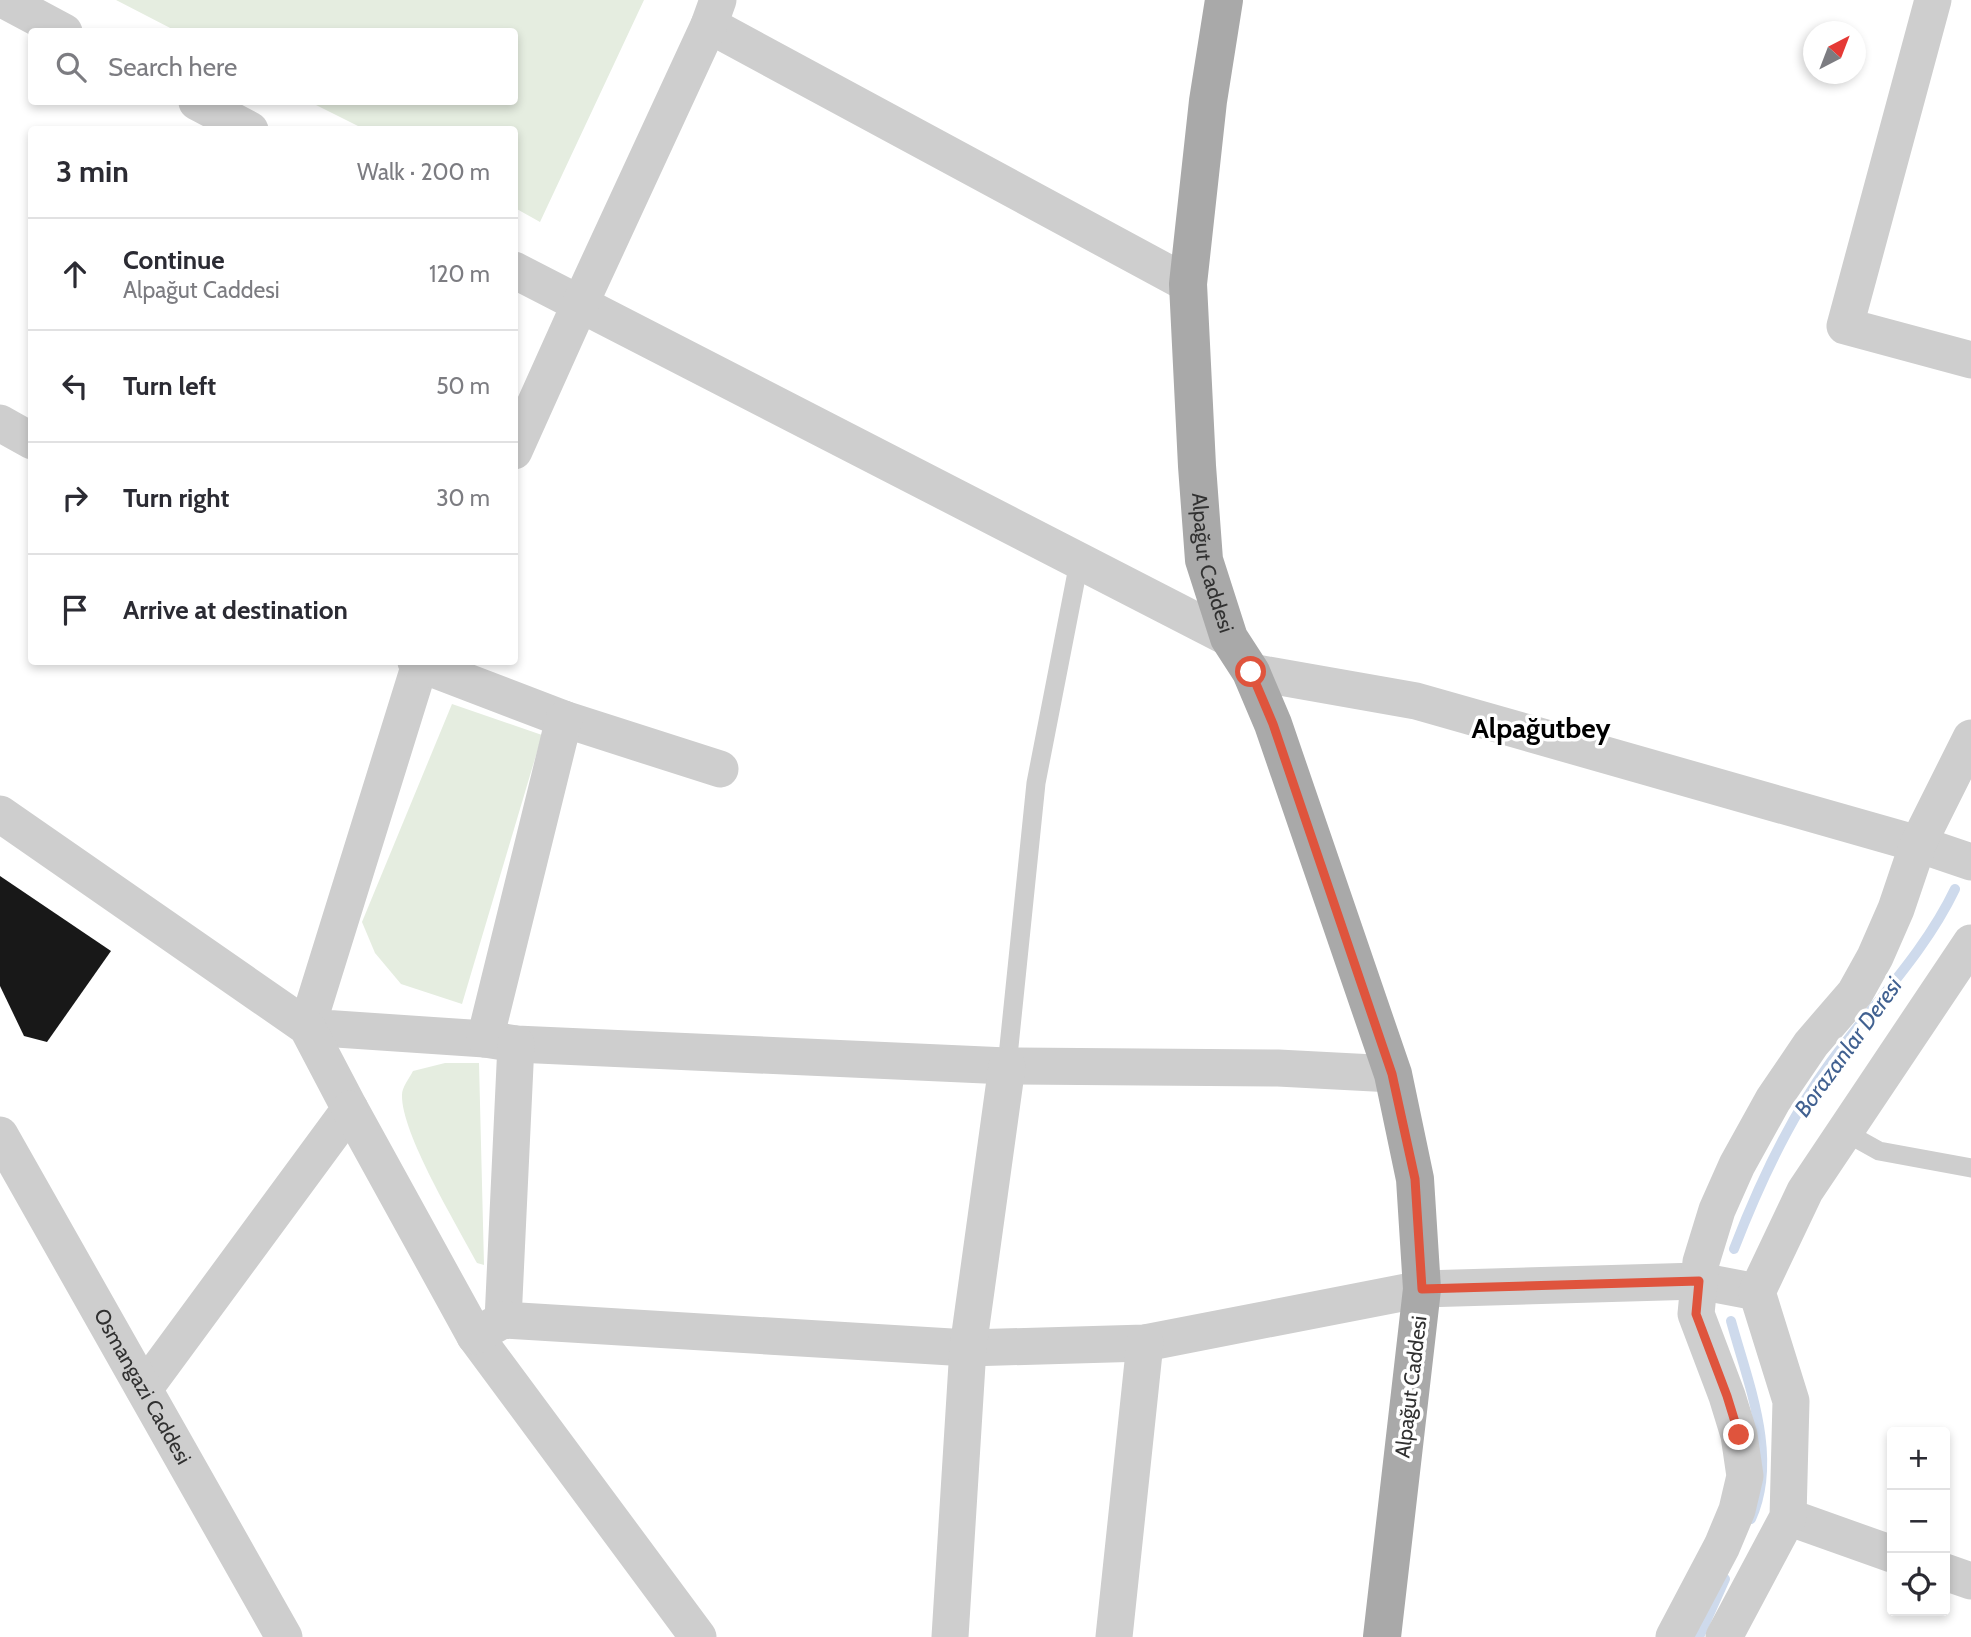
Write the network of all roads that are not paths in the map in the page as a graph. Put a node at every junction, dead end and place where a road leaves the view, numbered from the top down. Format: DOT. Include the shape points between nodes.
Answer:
graph roads {
  1 [pos="4,0"];
  2 [pos="1224,0"];
  3 [pos="1933,0"];
  4 [pos="714,13"];
  5 [pos="56,28"];
  6 [pos="203,105"];
  7 [pos="242,126"];
  8 [pos="518,272"];
  9 [pos="1188,284"];
  10 [pos="580,304"];
  11 [pos="1971,360"];
  12 [pos="0,423"];
  13 [pos="28,439"];
  14 [pos="518,441"];
  15 [pos="1079,562"];
  16 [pos="1229,638"];
  17 [pos="418,665"];
  18 [pos="427,665"];
  19 [pos="1251,672"];
  20 [pos="564,719"];
  21 [pos="1971,738"];
  22 [pos="720,769"];
  23 [pos="0,814"];
  24 [pos="1918,844"];
  25 [pos="1971,863"];
  26 [pos="1971,943"];
  27 [pos="307,1027"];
  28 [pos="500,1041"];
  29 [pos="1007,1066"];
  30 [pos="1392,1074"];
  31 [pos="350,1109"];
  32 [pos="1843,1131"];
  33 [pos="0,1135"];
  34 [pos="1971,1168"];
  35 [pos="1699,1281"];
  36 [pos="1422,1289"];
  37 [pos="1757,1292"];
  38 [pos="489,1328"];
  39 [pos="1145,1343"];
  40 [pos="968,1348"];
  41 [pos="144,1389"];
  42 [pos="1788,1517"];
  43 [pos="1887,1551"];
  44 [pos="1950,1574"];
  45 [pos="1971,1581"];
  46 [pos="284,1637"];
  47 [pos="698,1637"];
  48 [pos="950,1637"];
  49 [pos="1114,1637"];
  50 [pos="1382,1637"];
  51 [pos="1674,1637"];
  52 [pos="1724,1637"];
  1 -- 5 [label="street"];
  2 -- 9 [label="main road, Alpağut Caddesi"];
  3 -- 11 [label="street" via="1845,326"];
  4 -- 9 [label="street"];
  4 -- 10 [label="street"];
  6 -- 7 [label="street"];
  8 -- 10 [label="street"];
  9 -- 16 [label="main road, Alpağut Caddesi" via="1204,559"];
  10 -- 14 [label="street"];
  10 -- 15 [label="street"];
  12 -- 13 [label="street"];
  15 -- 16 [label="street"];
  15 -- 29 [label="lane" via="1035,783"];
  16 -- 19 [label="main road, Alpağut Caddesi"];
  17 -- 27 [label="street"];
  18 -- 20 [label="street"];
  19 -- 24 [label="street" via="1416,701"];
  19 -- 30 [label="main road, Alpağut Caddesi" via="1273,724"];
  20 -- 22 [label="street"];
  20 -- 28 [label="street"];
  21 -- 24 [label="street"];
  23 -- 27 [label="street"];
  24 -- 25 [label="street"];
  24 -- 35 [label="street" via="1896,909 1862,981 1811,1044 1737,1165 1717,1210"];
  26 -- 32 [label="street"];
  27 -- 28 [label="street"];
  27 -- 31 [label="street"];
  28 -- 29 [label="street"];
  28 -- 38 [label="street"];
  29 -- 30 [label="street" via="1278,1068"];
  29 -- 40 [label="street"];
  30 -- 36 [label="main road, Alpağut Caddesi" via="1415,1179"];
  31 -- 38 [label="street"];
  31 -- 41 [label="street"];
  32 -- 34 [label="lane" via="1879,1151"];
  32 -- 37 [label="street" via="1805,1191"];
  33 -- 41 [label="street, Osmangazi Caddesi"];
  35 -- 36 [label="street"];
  35 -- 37 [label="street"];
  35 -- 51 [label="street" via="1696,1314 1739,1435 1745,1476 1722,1546"];
  36 -- 39 [label="street"];
  36 -- 50 [label="main road, Alpağut Caddesi"];
  37 -- 42 [label="street" via="1791,1401"];
  38 -- 40 [label="street"];
  38 -- 47 [label="street"];
  39 -- 40 [label="street"];
  39 -- 49 [label="street"];
  40 -- 48 [label="street"];
  41 -- 46 [label="street, Osmangazi Caddesi"];
  42 -- 43 [label="street"];
  42 -- 52 [label="street"];
  44 -- 45 [label="street"];
}
